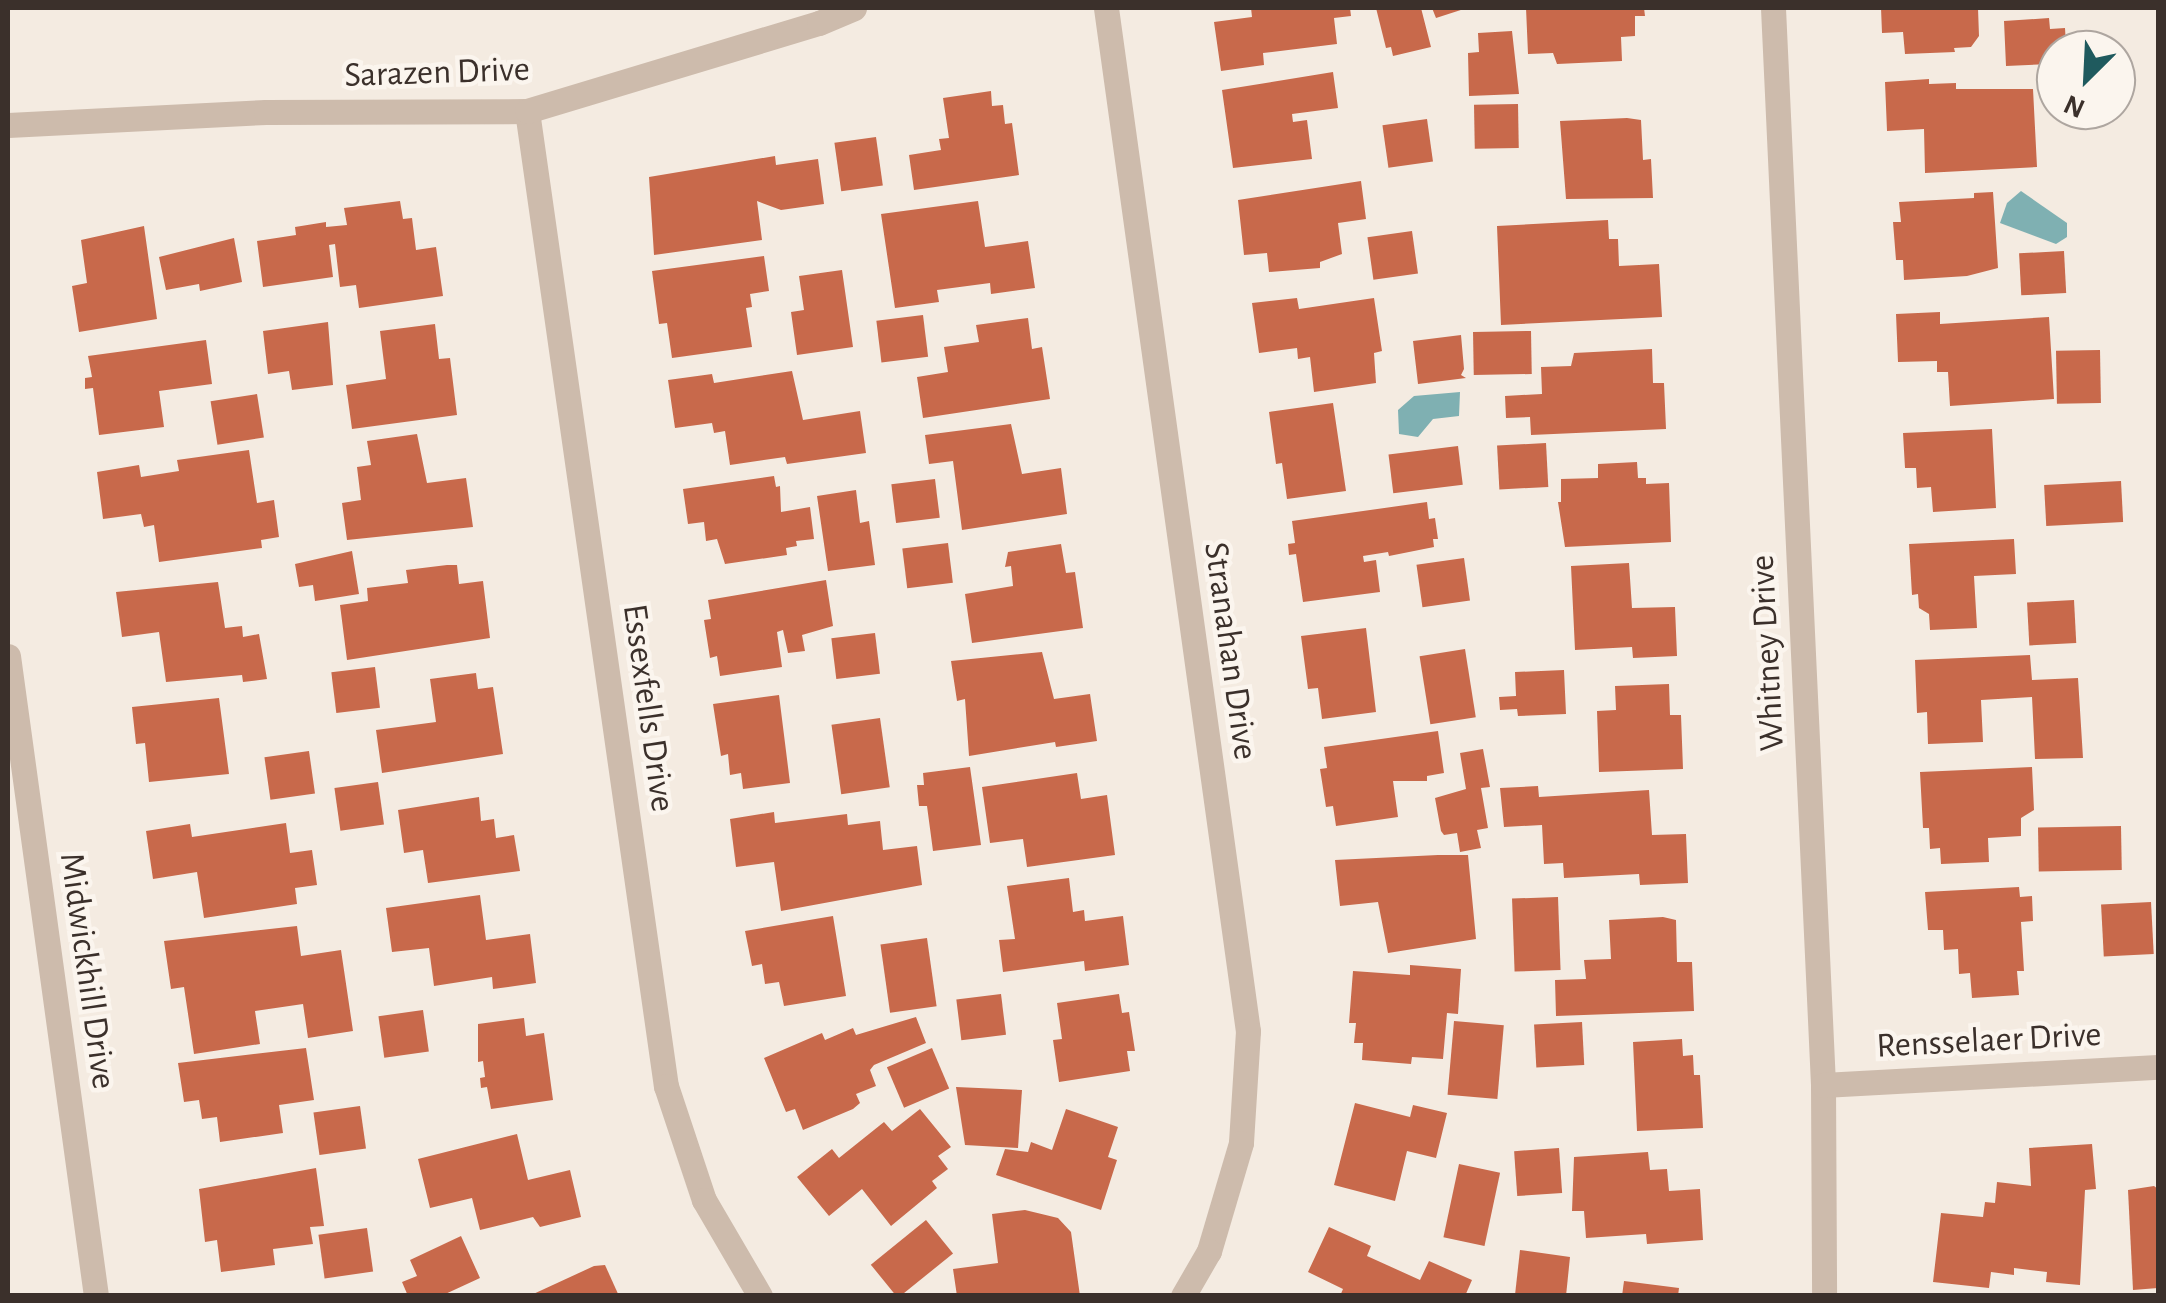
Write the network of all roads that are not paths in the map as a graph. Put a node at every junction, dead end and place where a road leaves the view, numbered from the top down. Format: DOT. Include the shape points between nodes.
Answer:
graph roads {
  1 [pos="854,8"];
  2 [pos="1106,8"];
  3 [pos="1773,8"];
  4 [pos="528,111"];
  5 [pos="8,125"];
  6 [pos="8,656"];
  7 [pos="2158,1067"];
  8 [pos="1823,1084"];
  9 [pos="96,1296"];
  10 [pos="760,1296"];
  11 [pos="1183,1296"];
  12 [pos="1824,1296"];
  1 -- 4 [label="street, Sarazen Drive"];
  2 -- 11 [label="street, Stranahan Drive" via="1248,1031 1241,1143 1209,1251"];
  3 -- 8 [label="street, Whitney Drive"];
  4 -- 5 [label="street, Sarazen Drive" via="266,112"];
  4 -- 10 [label="street, Essexfells Drive" via="666,1086 704,1200"];
  6 -- 9 [label="street, Midwickhill Drive"];
  7 -- 8 [label="street, Rensselaer Drive"];
  8 -- 12 [label="street, Whitney Drive"];
}
